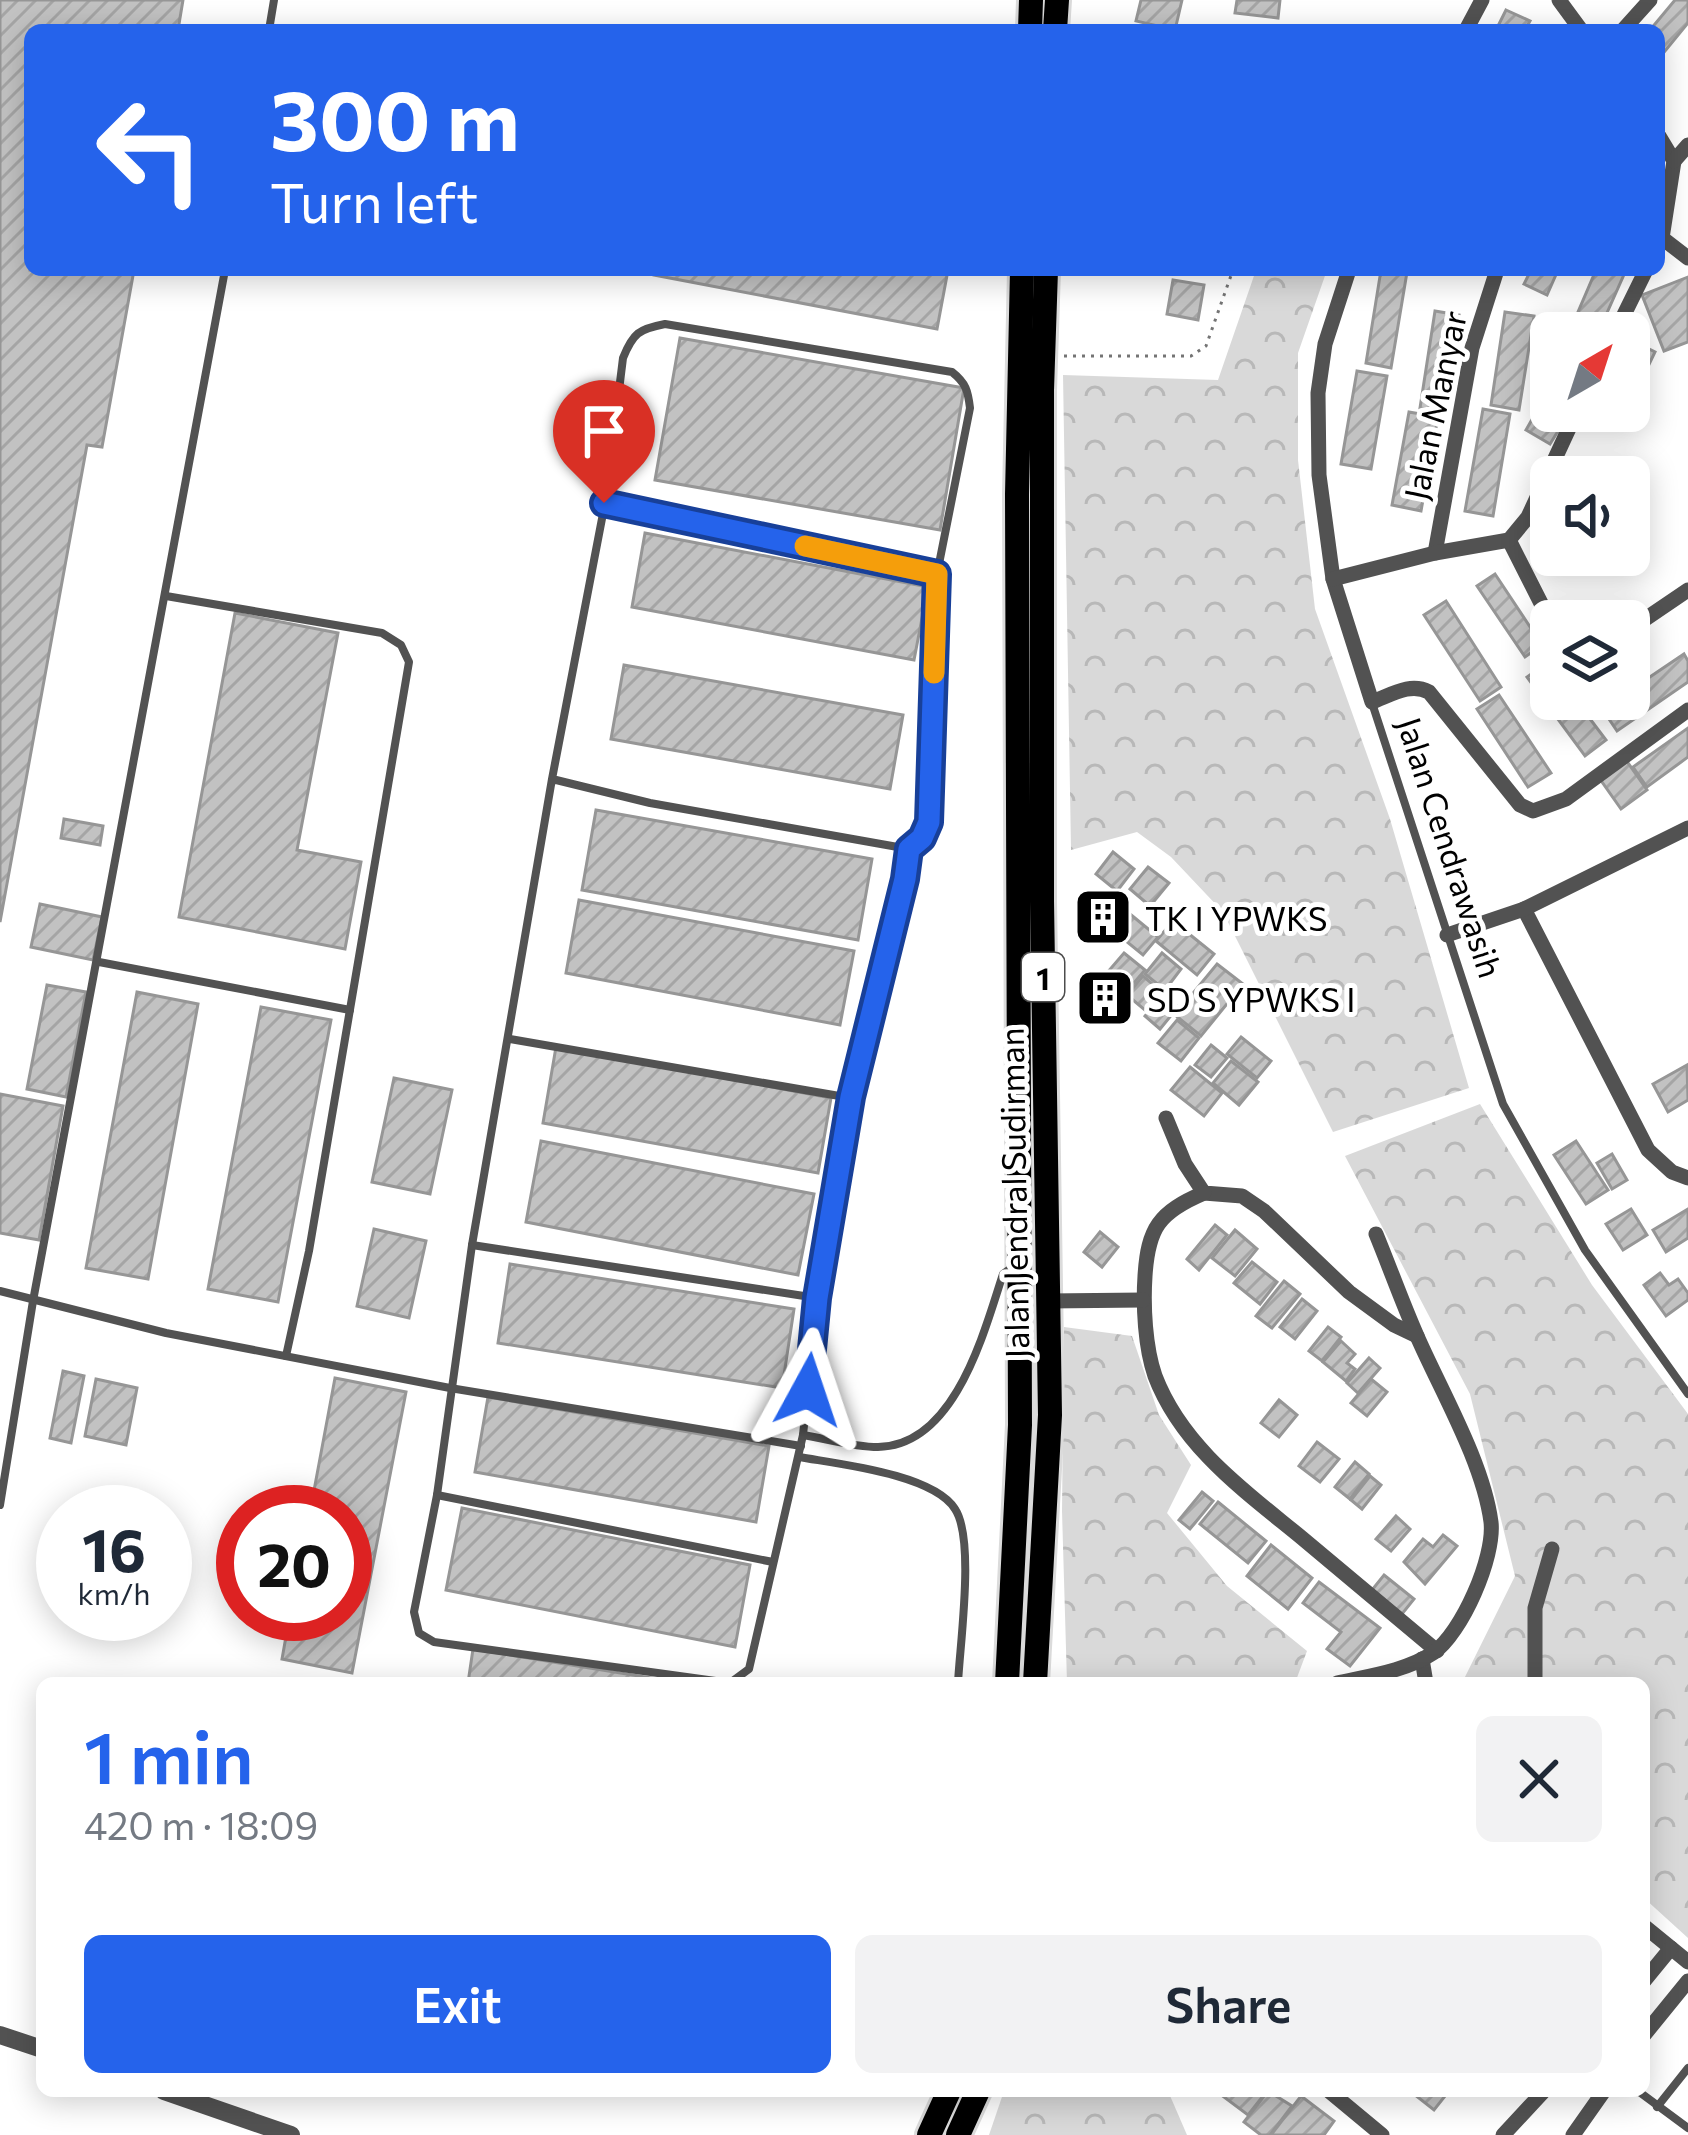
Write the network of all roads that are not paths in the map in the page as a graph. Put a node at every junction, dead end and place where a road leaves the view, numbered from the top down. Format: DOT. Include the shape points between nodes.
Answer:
graph roads {
  1 [pos="1651,0"];
  2 [pos="1629,24"];
  3 [pos="1688,145"];
  4 [pos="1665,146"];
  5 [pos="1674,161"];
  6 [pos="1665,216"];
  7 [pos="224,276"];
  8 [pos="1022,276"];
  9 [pos="1046,276"];
  10 [pos="1347,276"];
  11 [pos="1488,276"];
  12 [pos="1643,276"];
  13 [pos="1625,312"];
  14 [pos="1567,432"];
  15 [pos="604,503"];
  16 [pos="1509,540"];
  17 [pos="1435,553"];
  18 [pos="937,574"];
  19 [pos="1333,579"];
  20 [pos="1688,590"];
  21 [pos="166,596"];
  22 [pos="1539,600"];
  23 [pos="1650,616"];
  24 [pos="1372,702"];
  25 [pos="1688,710"];
  26 [pos="551,779"];
  27 [pos="1688,828"];
  28 [pos="909,849"];
  29 [pos="1524,909"];
  30 [pos="1447,935"];
  31 [pos="99,962"];
  32 [pos="350,1010"];
  33 [pos="509,1039"];
  34 [pos="851,1097"];
  35 [pos="1166,1118"];
  36 [pos="1688,1178"];
  37 [pos="1204,1193"];
  38 [pos="1376,1234"];
  39 [pos="472,1245"];
  40 [pos="1020,1262"];
  41 [pos="0,1291"];
  42 [pos="817,1298"];
  43 [pos="1143,1300"];
  44 [pos="33,1301"];
  45 [pos="1048,1301"];
  46 [pos="1417,1336"];
  47 [pos="286,1356"];
  48 [pos="450,1388"];
  49 [pos="1688,1394"];
  50 [pos="803,1435"];
  51 [pos="800,1451"];
  52 [pos="437,1495"];
  53 [pos="0,1505"];
  54 [pos="1552,1549"];
  55 [pos="773,1562"];
  56 [pos="1429,1655"];
  57 [pos="693,1677"];
  58 [pos="737,1677"];
  59 [pos="958,1677"];
  60 [pos="1006,1677"];
  61 [pos="1035,1677"];
  62 [pos="1357,1677"];
  63 [pos="1427,1677"];
  64 [pos="1535,1677"];
  65 [pos="1650,1931"];
  66 [pos="1671,1948"];
  67 [pos="1688,1962"];
  68 [pos="1650,1974"];
  69 [pos="1688,1981"];
  70 [pos="1650,2028"];
  71 [pos="0,2035"];
  72 [pos="36,2047"];
  73 [pos="1688,2068"];
  74 [pos="181,2097"];
  75 [pos="946,2097"];
  76 [pos="975,2097"];
  77 [pos="1336,2097"];
  78 [pos="1538,2097"];
  79 [pos="1600,2097"];
  80 [pos="1645,2097"];
  81 [pos="1657,2107"];
  82 [pos="1688,2128"];
  83 [pos="291,2135"];
  84 [pos="928,2135"];
  85 [pos="958,2135"];
  86 [pos="1382,2135"];
  87 [pos="1502,2135"];
  88 [pos="1573,2135"];
  1 -- 2 [label="street"];
  3 -- 5 [label="street"];
  4 -- 5 [label="street"];
  5 -- 6 [label="street"];
  7 -- 21 [label="lane"];
  8 -- 40 [label="highway, Jalan Jendral Sudirman / 1"];
  9 -- 45 [label="highway, Jalan Jendral Sudirman / 1"];
  10 -- 19 [label="street, Jalan Cendrawasih" via="1318,393"];
  11 -- 17 [label="street, Jalan Manyar"];
  12 -- 13 [label="street"];
  14 -- 16 [label="street"];
  15 -- 18 [label="lane"];
  15 -- 18 [label="lane" via="623,358 640,329 665,324 952,372 967,386 970,408"];
  15 -- 26 [label="lane"];
  16 -- 17 [label="street"];
  16 -- 22 [label="street"];
  17 -- 19 [label="street"];
  18 -- 28 [label="lane" via="929,822"];
  19 -- 24 [label="street, Jalan Cendrawasih"];
  20 -- 23 [label="street"];
  21 -- 31 [label="lane"];
  21 -- 32 [label="lane" via="382,633 410,662"];
  24 -- 25 [label="street" via="1418,686 1429,692 1533,811 1566,799"];
  24 -- 30 [label="lane, Jalan Cendrawasih"];
  26 -- 28 [label="lane"];
  26 -- 33 [label="lane"];
  27 -- 29 [label="street"];
  28 -- 34 [label="lane"];
  29 -- 30 [label="street"];
  29 -- 36 [label="street" via="1648,1150"];
  30 -- 49 [label="lane, Jalan Cendrawasih" via="1503,1104 1585,1250"];
  31 -- 32 [label="lane"];
  31 -- 44 [label="lane"];
  32 -- 47 [label="lane"];
  33 -- 34 [label="lane"];
  33 -- 39 [label="lane"];
  34 -- 42 [label="lane"];
  35 -- 37 [label="street"];
  37 -- 43 [label="street" via="1157,1222"];
  37 -- 46 [label="street" via="1242,1196 1264,1210 1349,1292"];
  38 -- 46 [label="street"];
  39 -- 42 [label="lane"];
  39 -- 48 [label="lane"];
  40 -- 50 [label="lane" via="1003,1274 961,1387 929,1427 883,1447"];
  40 -- 60 [label="highway, Jalan Jendral Sudirman / 1"];
  41 -- 44 [label="lane"];
  42 -- 50 [label="lane"];
  43 -- 45 [label="street"];
  43 -- 56 [label="street" via="1155,1375 1187,1434"];
  44 -- 47 [label="lane"];
  44 -- 53 [label="lane"];
  45 -- 61 [label="highway, Jalan Jendral Sudirman / 1"];
  46 -- 56 [label="street" via="1455,1415 1492,1527 1473,1594"];
  47 -- 48 [label="lane"];
  48 -- 51 [label="lane"];
  48 -- 52 [label="lane"];
  50 -- 51 [label="lane"];
  51 -- 55 [label="lane"];
  51 -- 59 [label="lane" via="927,1487 954,1506 965,1534"];
  52 -- 55 [label="lane"];
  52 -- 57 [label="lane" via="414,1612 419,1633 434,1642"];
  54 -- 64 [label="street" via="1535,1608"];
  55 -- 58 [label="lane" via="748,1669"];
  56 -- 62 [label="street"];
  56 -- 63 [label="street"];
  65 -- 66 [label="street"];
  66 -- 67 [label="street"];
  66 -- 68 [label="street"];
  69 -- 70 [label="street"];
  71 -- 72 [label="street"];
  73 -- 81 [label="lane"];
  74 -- 83 [label="street"];
  75 -- 84 [label="highway"];
  76 -- 85 [label="highway"];
  77 -- 86 [label="street"];
  78 -- 87 [label="street"];
  79 -- 88 [label="street"];
  80 -- 81 [label="lane"];
  81 -- 82 [label="lane"];
}
